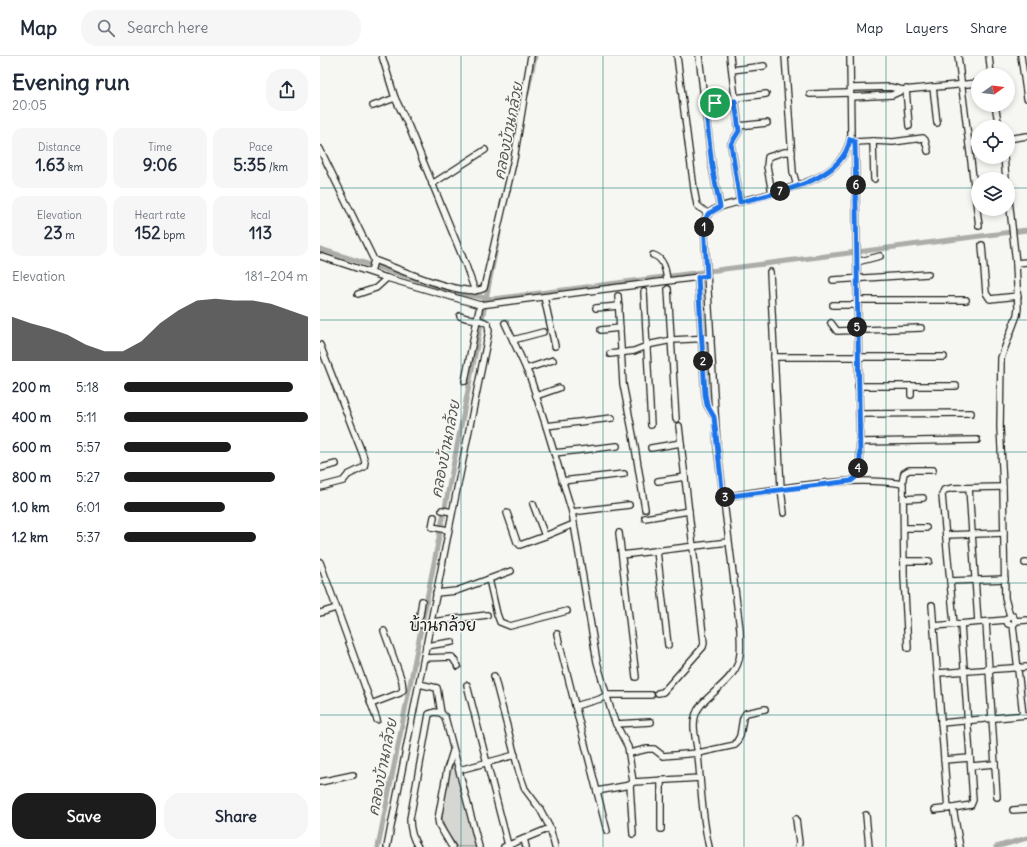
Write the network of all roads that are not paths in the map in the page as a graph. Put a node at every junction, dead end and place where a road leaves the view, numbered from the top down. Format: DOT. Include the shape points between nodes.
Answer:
graph roads {
  1 [pos="382,56"];
  2 [pos="531,56"];
  3 [pos="677,56"];
  4 [pos="699,56"];
  5 [pos="730,56"];
  6 [pos="785,56"];
  7 [pos="850,56"];
  8 [pos="958,56"];
  9 [pos="990,56"];
  10 [pos="1021,56"];
  11 [pos="764,66"];
  12 [pos="991,68"];
  13 [pos="732,70"];
  14 [pos="971,83"];
  15 [pos="962,84"];
  16 [pos="933,87"];
  17 [pos="904,90"];
  18 [pos="851,93"];
  19 [pos="766,94"];
  20 [pos="810,94"];
  21 [pos="395,98"];
  22 [pos="1027,98"];
  23 [pos="735,99"];
  24 [pos="705,104"];
  25 [pos="373,106"];
  26 [pos="767,123"];
  27 [pos="937,123"];
  28 [pos="738,126"];
  29 [pos="909,126"];
  30 [pos="1027,136"];
  31 [pos="1015,138"];
  32 [pos="853,141"];
  33 [pos="873,141"];
  34 [pos="970,144"];
  35 [pos="320,149"];
  36 [pos="485,150"];
  37 [pos="928,151"];
  38 [pos="792,152"];
  39 [pos="974,172"];
  40 [pos="874,179"];
  41 [pos="432,184"];
  42 [pos="797,186"];
  43 [pos="772,193"];
  44 [pos="740,202"];
  45 [pos="720,207"];
  46 [pos="708,214"];
  47 [pos="978,216"];
  48 [pos="1011,216"];
  49 [pos="979,226"];
  50 [pos="982,245"];
  51 [pos="653,255"];
  52 [pos="320,256"];
  53 [pos="880,256"];
  54 [pos="374,261"];
  55 [pos="857,262"];
  56 [pos="1027,262"];
  57 [pos="1016,264"];
  58 [pos="371,271"];
  59 [pos="770,272"];
  60 [pos="928,274"];
  61 [pos="707,275"];
  62 [pos="698,277"];
  63 [pos="387,278"];
  64 [pos="857,278"];
  65 [pos="667,280"];
  66 [pos="833,280"];
  67 [pos="668,289"];
  68 [pos="475,291"];
  69 [pos="644,292"];
  70 [pos="358,294"];
  71 [pos="618,296"];
  72 [pos="1018,296"];
  73 [pos="544,297"];
  74 [pos="966,300"];
  75 [pos="858,302"];
  76 [pos="481,305"];
  77 [pos="833,305"];
  78 [pos="619,306"];
  79 [pos="596,308"];
  80 [pos="460,316"];
  81 [pos="479,319"];
  82 [pos="505,323"];
  83 [pos="831,323"];
  84 [pos="620,328"];
  85 [pos="921,328"];
  86 [pos="601,330"];
  87 [pos="857,330"];
  88 [pos="543,332"];
  89 [pos="711,338"];
  90 [pos="701,339"];
  91 [pos="513,340"];
  92 [pos="672,340"];
  93 [pos="320,345"];
  94 [pos="555,346"];
  95 [pos="647,346"];
  96 [pos="621,352"];
  97 [pos="610,354"];
  98 [pos="774,357"];
  99 [pos="858,357"];
  100 [pos="944,357"];
  101 [pos="553,360"];
  102 [pos="526,369"];
  103 [pos="465,382"];
  104 [pos="858,386"];
  105 [pos="911,386"];
  106 [pos="956,386"];
  107 [pos="559,388"];
  108 [pos="911,395"];
  109 [pos="536,396"];
  110 [pos="971,413"];
  111 [pos="859,414"];
  112 [pos="714,417"];
  113 [pos="612,418"];
  114 [pos="676,419"];
  115 [pos="651,425"];
  116 [pos="546,426"];
  117 [pos="679,426"];
  118 [pos="977,440"];
  119 [pos="860,442"];
  120 [pos="681,443"];
  121 [pos="617,446"];
  122 [pos="651,448"];
  123 [pos="554,453"];
  124 [pos="336,464"];
  125 [pos="320,468"];
  126 [pos="934,470"];
  127 [pos="624,474"];
  128 [pos="685,477"];
  129 [pos="562,481"];
  130 [pos="658,481"];
  131 [pos="851,481"];
  132 [pos="902,484"];
  133 [pos="320,487"];
  134 [pos="1003,487"];
  135 [pos="969,488"];
  136 [pos="781,489"];
  137 [pos="723,497"];
  138 [pos="923,498"];
  139 [pos="904,499"];
  140 [pos="533,504"];
  141 [pos="629,505"];
  142 [pos="645,509"];
  143 [pos="443,510"];
  144 [pos="689,511"];
  145 [pos="451,512"];
  146 [pos="572,512"];
  147 [pos="507,513"];
  148 [pos="784,513"];
  149 [pos="434,518"];
  150 [pos="645,518"];
  151 [pos="574,524"];
  152 [pos="904,528"];
  153 [pos="926,528"];
  154 [pos="447,530"];
  155 [pos="619,533"];
  156 [pos="1004,533"];
  157 [pos="972,534"];
  158 [pos="946,535"];
  159 [pos="545,536"];
  160 [pos="728,542"];
  161 [pos="693,546"];
  162 [pos="657,551"];
  163 [pos="622,555"];
  164 [pos="929,560"];
  165 [pos="904,561"];
  166 [pos="320,562"];
  167 [pos="511,571"];
  168 [pos="490,578"];
  169 [pos="1005,578"];
  170 [pos="975,580"];
  171 [pos="950,581"];
  172 [pos="436,593"];
  173 [pos="422,601"];
  174 [pos="932,605"];
  175 [pos="336,608"];
  176 [pos="567,611"];
  177 [pos="320,613"];
  178 [pos="487,615"];
  179 [pos="1008,618"];
  180 [pos="1027,620"];
  181 [pos="978,622"];
  182 [pos="986,622"];
  183 [pos="1014,623"];
  184 [pos="429,624"];
  185 [pos="954,624"];
  186 [pos="961,624"];
  187 [pos="934,626"];
  188 [pos="384,631"];
  189 [pos="557,634"];
  190 [pos="452,642"];
  191 [pos="668,645"];
  192 [pos="426,646"];
  193 [pos="908,648"];
  194 [pos="424,658"];
  195 [pos="458,666"];
  196 [pos="1027,667"];
  197 [pos="1018,668"];
  198 [pos="990,671"];
  199 [pos="964,672"];
  200 [pos="938,673"];
  201 [pos="494,676"];
  202 [pos="636,677"];
  203 [pos="419,684"];
  204 [pos="467,685"];
  205 [pos="658,693"];
  206 [pos="607,695"];
  207 [pos="650,695"];
  208 [pos="371,704"];
  209 [pos="575,706"];
  210 [pos="765,709"];
  211 [pos="440,713"];
  212 [pos="1025,715"];
  213 [pos="993,718"];
  214 [pos="377,720"];
  215 [pos="968,721"];
  216 [pos="651,722"];
  217 [pos="941,723"];
  218 [pos="616,724"];
  219 [pos="453,750"];
  220 [pos="630,752"];
  221 [pos="698,753"];
  222 [pos="515,755"];
  223 [pos="970,758"];
  224 [pos="944,760"];
  225 [pos="487,762"];
  226 [pos="995,764"];
  227 [pos="971,766"];
  228 [pos="459,770"];
  229 [pos="353,775"];
  230 [pos="700,778"];
  231 [pos="661,780"];
  232 [pos="320,782"];
  233 [pos="632,784"];
  234 [pos="597,791"];
  235 [pos="997,797"];
  236 [pos="951,808"];
  237 [pos="1027,809"];
  238 [pos="935,810"];
  239 [pos="1012,810"];
  240 [pos="866,815"];
  241 [pos="796,819"];
  242 [pos="550,828"];
  243 [pos="661,829"];
  244 [pos="607,831"];
  245 [pos="633,834"];
  246 [pos="524,839"];
  247 [pos="506,846"];
  248 [pos="387,847"];
  249 [pos="418,847"];
  250 [pos="452,847"];
  251 [pos="479,847"];
  252 [pos="526,847"];
  253 [pos="556,847"];
  254 [pos="709,847"];
  255 [pos="798,847"];
  256 [pos="869,847"];
  257 [pos="960,847"];
  1 -- 21 [label="street"];
  2 -- 68 [label="street" via="514,159 486,284 480,291"];
  3 -- 46 [label="street" via="697,205"];
  4 -- 24 [label="street"];
  5 -- 13 [label="street"];
  6 -- 38 [label="street"];
  7 -- 18 [label="street"];
  8 -- 15 [label="street"];
  9 -- 12 [label="street"];
  10 -- 22 [label="street"];
  11 -- 13 [label="street"];
  13 -- 23 [label="street"];
  14 -- 15 [label="street"];
  15 -- 16 [label="street"];
  15 -- 34 [label="street"];
  16 -- 17 [label="street"];
  16 -- 27 [label="street"];
  17 -- 18 [label="street" via="890,87"];
  17 -- 18 [label="street" via="892,95"];
  17 -- 29 [label="street"];
  18 -- 20 [label="street"];
  18 -- 32 [label="street"];
  19 -- 23 [label="street"];
  21 -- 25 [label="street"];
  21 -- 41 [label="street"];
  23 -- 24 [label="street"];
  23 -- 28 [label="street"];
  24 -- 45 [label="street" via="712,166"];
  26 -- 28 [label="street"];
  28 -- 44 [label="street" via="739,131 731,144"];
  30 -- 31 [label="street"];
  32 -- 33 [label="street"];
  32 -- 42 [label="street" via="833,168 817,179"];
  32 -- 55 [label="street"];
  33 -- 37 [label="street" via="893,142 923,138 926,140"];
  33 -- 40 [label="street"];
  34 -- 39 [label="street"];
  35 -- 54 [label="street"];
  36 -- 41 [label="street"];
  38 -- 42 [label="street"];
  38 -- 43 [label="street" via="768,157"];
  41 -- 68 [label="street"];
  42 -- 43 [label="street"];
  43 -- 44 [label="street"];
  44 -- 45 [label="street"];
  45 -- 46 [label="street"];
  46 -- 61 [label="street" via="704,222"];
  47 -- 49 [label="street"];
  48 -- 57 [label="street"];
  50 -- 72 [label="street" via="988,297 990,299"];
  51 -- 65 [label="street" via="661,260"];
  52 -- 58 [label="street"];
  53 -- 55 [label="street"];
  54 -- 58 [label="street"];
  54 -- 68 [label="street" via="451,288"];
  55 -- 64 [label="street"];
  56 -- 57 [label="street"];
  57 -- 72 [label="street"];
  58 -- 63 [label="street"];
  59 -- 98 [label="street"];
  60 -- 64 [label="street"];
  61 -- 62 [label="street"];
  61 -- 89 [label="street"];
  62 -- 65 [label="street"];
  62 -- 90 [label="street"];
  63 -- 70 [label="street" via="376,288"];
  63 -- 76 [label="street"];
  64 -- 66 [label="street"];
  64 -- 75 [label="street"];
  65 -- 73 [label="street"];
  67 -- 92 [label="street"];
  69 -- 95 [label="street"];
  71 -- 78 [label="street"];
  72 -- 134 [label="street" via="1017,315 1001,358 1000,427"];
  73 -- 76 [label="street"];
  73 -- 94 [label="street"];
  74 -- 75 [label="street"];
  75 -- 77 [label="street"];
  75 -- 87 [label="street"];
  76 -- 81 [label="street"];
  78 -- 79 [label="street"];
  78 -- 84 [label="street"];
  80 -- 81 [label="street" via="466,319"];
  81 -- 103 [label="street"];
  81 -- 145 [label="street" via="488,324 489,331"];
  82 -- 91 [label="street"];
  83 -- 87 [label="street" via="837,331"];
  84 -- 86 [label="street"];
  84 -- 96 [label="street"];
  85 -- 87 [label="street"];
  87 -- 99 [label="street"];
  88 -- 91 [label="street"];
  89 -- 90 [label="street"];
  89 -- 112 [label="street"];
  90 -- 92 [label="street"];
  90 -- 112 [label="street" via="707,405"];
  91 -- 102 [label="street"];
  92 -- 95 [label="street"];
  92 -- 114 [label="street"];
  93 -- 133 [label="street" via="365,462 364,466 343,481"];
  95 -- 96 [label="street"];
  95 -- 115 [label="street"];
  96 -- 97 [label="street"];
  96 -- 142 [label="street" via="623,384"];
  98 -- 99 [label="street"];
  98 -- 136 [label="street"];
  99 -- 100 [label="street"];
  99 -- 104 [label="street"];
  101 -- 102 [label="street"];
  102 -- 109 [label="street"];
  104 -- 105 [label="street"];
  104 -- 111 [label="street"];
  105 -- 106 [label="street"];
  105 -- 108 [label="street"];
  107 -- 109 [label="street"];
  109 -- 116 [label="street"];
  110 -- 111 [label="street"];
  111 -- 119 [label="street"];
  112 -- 137 [label="street"];
  113 -- 116 [label="street"];
  116 -- 123 [label="street"];
  117 -- 120 [label="street"];
  118 -- 119 [label="street"];
  119 -- 131 [label="street" via="858,471"];
  120 -- 122 [label="street"];
  120 -- 128 [label="street"];
  121 -- 123 [label="street"];
  123 -- 129 [label="street"];
  124 -- 125 [label="street"];
  126 -- 132 [label="street" via="909,470 904,473"];
  127 -- 129 [label="street"];
  128 -- 130 [label="street"];
  128 -- 144 [label="street"];
  129 -- 146 [label="street"];
  131 -- 132 [label="street" via="886,481"];
  131 -- 136 [label="street"];
  132 -- 139 [label="street"];
  134 -- 135 [label="street"];
  134 -- 156 [label="street"];
  135 -- 157 [label="street"];
  135 -- 158 [label="street" via="944,490 942,495"];
  136 -- 137 [label="street"];
  136 -- 148 [label="street"];
  137 -- 160 [label="street"];
  138 -- 139 [label="street"];
  139 -- 152 [label="street"];
  140 -- 159 [label="street"];
  141 -- 146 [label="street"];
  143 -- 145 [label="street"];
  144 -- 150 [label="street"];
  144 -- 161 [label="street"];
  145 -- 154 [label="street"];
  146 -- 151 [label="street"];
  147 -- 159 [label="street" via="518,544"];
  149 -- 154 [label="street" via="434,529"];
  151 -- 159 [label="street"];
  151 -- 206 [label="street" via="597,662"];
  152 -- 153 [label="street"];
  152 -- 165 [label="street"];
  154 -- 172 [label="street"];
  155 -- 163 [label="street"];
  156 -- 157 [label="street"];
  156 -- 169 [label="street"];
  157 -- 158 [label="street"];
  157 -- 170 [label="street"];
  158 -- 171 [label="street"];
  160 -- 161 [label="street"];
  160 -- 221 [label="street" via="740,629 740,654 732,674 698,709 694,725"];
  161 -- 162 [label="street"];
  161 -- 205 [label="street" via="704,645 663,692"];
  162 -- 163 [label="street"];
  162 -- 191 [label="street"];
  163 -- 202 [label="street"];
  164 -- 165 [label="street"];
  165 -- 193 [label="street"];
  166 -- 175 [label="street"];
  167 -- 168 [label="street"];
  168 -- 172 [label="street" via="456,591"];
  168 -- 176 [label="street" via="497,614 500,622 504,624 510,626"];
  169 -- 170 [label="street"];
  169 -- 179 [label="street"];
  170 -- 171 [label="street"];
  170 -- 181 [label="street"];
  171 -- 185 [label="street"];
  172 -- 184 [label="street"];
  173 -- 184 [label="street" via="417,624"];
  174 -- 187 [label="street"];
  175 -- 177 [label="street"];
  175 -- 208 [label="street"];
  178 -- 184 [label="street"];
  179 -- 182 [label="street"];
  179 -- 183 [label="street" via="1008,624"];
  180 -- 183 [label="street"];
  181 -- 182 [label="street"];
  181 -- 186 [label="street"];
  182 -- 198 [label="street"];
  183 -- 197 [label="street"];
  184 -- 192 [label="street"];
  185 -- 186 [label="street"];
  185 -- 187 [label="street"];
  186 -- 199 [label="street"];
  187 -- 200 [label="street"];
  188 -- 208 [label="street" via="404,687 400,693"];
  189 -- 209 [label="street"];
  190 -- 192 [label="street"];
  192 -- 194 [label="street"];
  194 -- 195 [label="street" via="452,657"];
  194 -- 203 [label="street"];
  196 -- 197 [label="street"];
  197 -- 198 [label="street"];
  197 -- 212 [label="street"];
  198 -- 199 [label="street"];
  198 -- 213 [label="street"];
  199 -- 200 [label="street"];
  199 -- 215 [label="street"];
  200 -- 217 [label="street"];
  201 -- 222 [label="street"];
  203 -- 211 [label="street" via="437,688"];
  203 -- 248 [label="street"];
  204 -- 225 [label="street"];
  206 -- 207 [label="street"];
  206 -- 209 [label="street"];
  206 -- 218 [label="street"];
  208 -- 214 [label="street"];
  209 -- 234 [label="street"];
  210 -- 221 [label="street" via="746,714 735,745"];
  211 -- 219 [label="street" via="445,717"];
  211 -- 249 [label="street" via="429,714 410,819 413,839"];
  212 -- 213 [label="street"];
  213 -- 215 [label="street"];
  213 -- 226 [label="street"];
  215 -- 217 [label="street"];
  215 -- 223 [label="street"];
  216 -- 218 [label="street"];
  217 -- 224 [label="street"];
  218 -- 220 [label="street"];
  219 -- 228 [label="street"];
  219 -- 250 [label="street" via="438,819"];
  220 -- 221 [label="street" via="654,749 662,756"];
  220 -- 233 [label="street"];
  221 -- 230 [label="street"];
  222 -- 225 [label="street"];
  222 -- 242 [label="street" via="526,789"];
  223 -- 224 [label="street"];
  223 -- 227 [label="street"];
  224 -- 236 [label="street"];
  225 -- 228 [label="street"];
  225 -- 247 [label="street"];
  226 -- 227 [label="street"];
  226 -- 235 [label="street"];
  227 -- 236 [label="street" via="972,804"];
  228 -- 251 [label="street"];
  229 -- 232 [label="street"];
  230 -- 231 [label="street"];
  230 -- 254 [label="street"];
  231 -- 233 [label="street"];
  231 -- 243 [label="street"];
  233 -- 234 [label="street"];
  233 -- 245 [label="street"];
  234 -- 244 [label="street"];
  236 -- 238 [label="street"];
  236 -- 257 [label="street"];
  237 -- 239 [label="street"];
  240 -- 256 [label="street"];
  241 -- 255 [label="street"];
  242 -- 246 [label="street"];
  242 -- 253 [label="street"];
  246 -- 247 [label="street"];
  246 -- 252 [label="street"];
}
